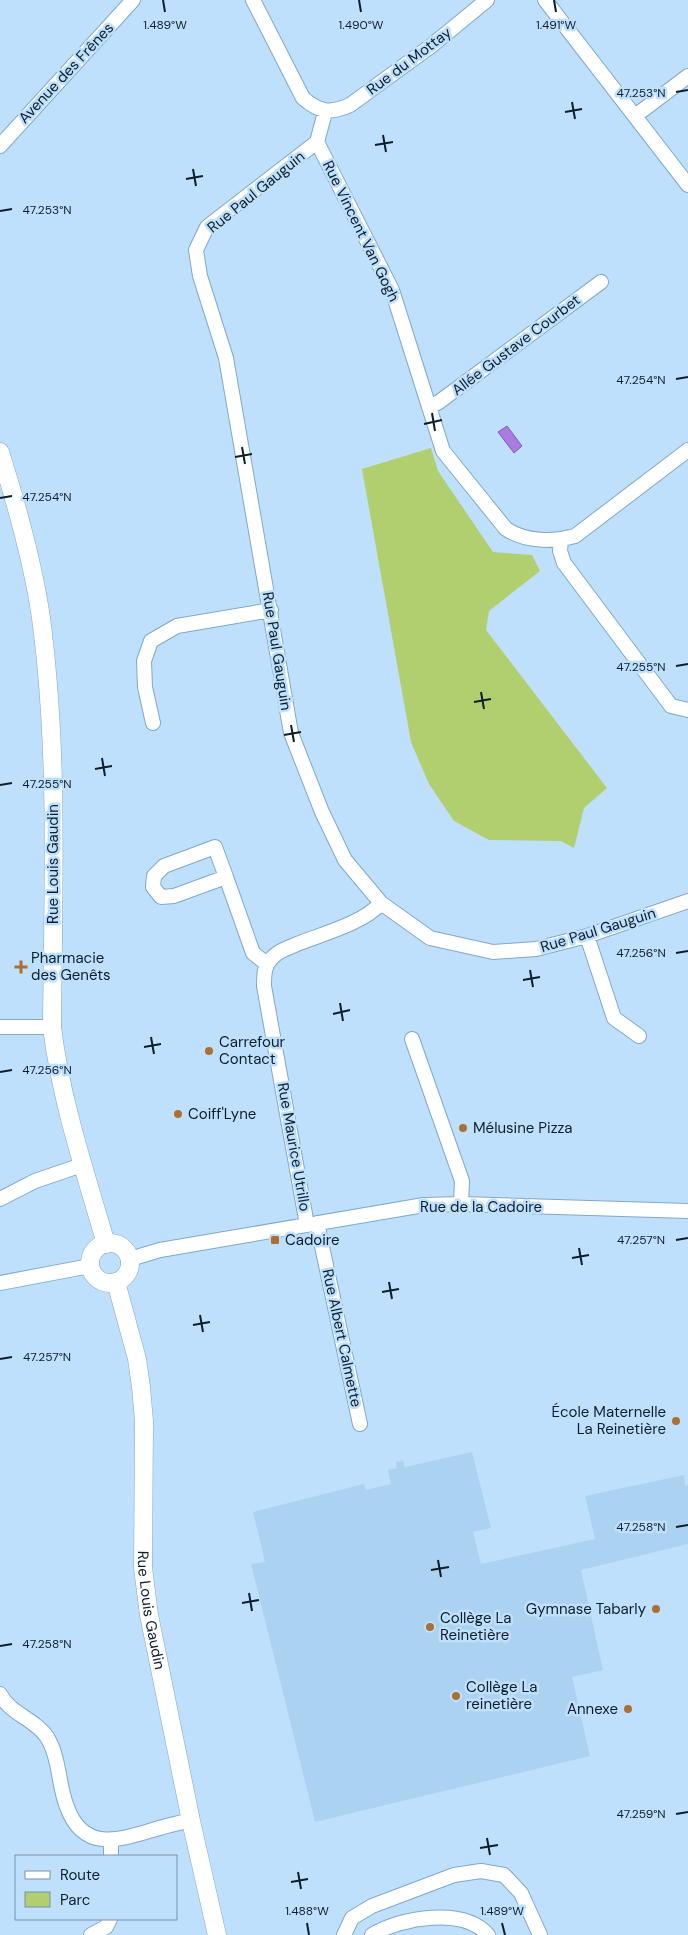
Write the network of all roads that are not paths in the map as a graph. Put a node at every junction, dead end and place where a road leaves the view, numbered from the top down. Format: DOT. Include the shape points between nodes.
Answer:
graph roads {
  1 [pos="133,0"];
  2 [pos="253,0"];
  3 [pos="487,0"];
  4 [pos="545,0"];
  5 [pos="688,76"];
  6 [pos="325,112"];
  7 [pos="635,116"];
  8 [pos="317,142"];
  9 [pos="0,146"];
  10 [pos="688,185"];
  11 [pos="601,282"];
  12 [pos="429,407"];
  13 [pos="688,450"];
  14 [pos="0,452"];
  15 [pos="561,540"];
  16 [pos="271,610"];
  17 [pos="688,710"];
  18 [pos="153,723"];
  19 [pos="226,877"];
  20 [pos="688,901"];
  21 [pos="381,903"];
  22 [pos="586,936"];
  23 [pos="267,964"];
  24 [pos="0,1027"];
  25 [pos="52,1027"];
  26 [pos="639,1036"];
  27 [pos="412,1039"];
  28 [pos="82,1165"];
  29 [pos="0,1199"];
  30 [pos="461,1204"];
  31 [pos="688,1212"];
  32 [pos="312,1224"];
  33 [pos="106,1244"];
  34 [pos="130,1258"];
  35 [pos="90,1266"];
  36 [pos="116,1282"];
  37 [pos="0,1283"];
  38 [pos="360,1424"];
  39 [pos="0,1694"];
  40 [pos="191,1821"];
  41 [pos="112,1840"];
  42 [pos="111,1855"];
  43 [pos="110,1920"];
  44 [pos="91,1935"];
  45 [pos="217,1935"];
  46 [pos="344,1935"];
  47 [pos="372,1935"];
  48 [pos="488,1935"];
  49 [pos="540,1935"];
  1 -- 9 [label="street, Avenue des Frênes"];
  2 -- 6 [label="street" via="303,98 314,108"];
  3 -- 6 [label="street, Rue du Mottay" via="350,106"];
  4 -- 7 [label="street"];
  5 -- 7 [label="street"];
  6 -- 8 [label="street, Rue Vincent Van Gogh"];
  7 -- 10 [label="street"];
  8 -- 12 [label="street, Rue Vincent Van Gogh" via="392,290"];
  8 -- 16 [label="street, Rue Paul Gauguin" via="207,227 196,250 200,276 226,358"];
  11 -- 12 [label="street, Allée Gustave Courbet"];
  12 -- 15 [label="street, Rue Vincent Van Gogh" via="443,451 506,529 516,535"];
  13 -- 15 [label="street" via="575,536"];
  14 -- 25 [label="street, Rue Louis Gaudin" via="28,553 47,674 54,783"];
  15 -- 17 [label="street" via="564,563 672,706"];
  16 -- 18 [label="street" via="177,626 151,641 144,661 145,687"];
  16 -- 21 [label="street, Rue Paul Gauguin" via="291,733 300,759 345,860"];
  19 -- 19 [label="street" via="174,896 161,897 153,888 154,876 164,866 215,847"];
  19 -- 23 [label="street" via="252,953"];
  20 -- 22 [label="street, Rue Paul Gauguin"];
  21 -- 22 [label="street, Rue Paul Gauguin" via="430,938 493,952 536,949"];
  21 -- 23 [label="street" via="343,926 281,951"];
  22 -- 26 [label="street" via="614,1018"];
  23 -- 32 [label="street, Rue Maurice Utrillo" via="264,986"];
  24 -- 25 [label="street"];
  25 -- 28 [label="street, Rue Louis Gaudin" via="63,1096"];
  27 -- 30 [label="street" via="462,1181"];
  28 -- 29 [label="street" via="35,1181"];
  28 -- 33 [label="street, Rue Louis Gaudin"];
  30 -- 31 [label="street, Rue de la Cadoire"];
  30 -- 32 [label="street, Rue de la Cadoire" via="424,1205"];
  32 -- 34 [label="street, Rue de la Cadoire"];
  32 -- 38 [label="street, Rue Albert Calmette"];
  33 -- 34 [label="street" via="116,1244 125,1249"];
  33 -- 35 [label="street" via="91,1256"];
  34 -- 36 [label="street" via="130,1268 125,1277"];
  35 -- 36 [label="street" via="95,1276 105,1283"];
  35 -- 37 [label="street"];
  36 -- 40 [label="street, Rue Louis Gaudin" via="137,1359 141,1387 144,1568 149,1615"];
  39 -- 41 [label="street" via="5,1703 46,1736 54,1752 67,1808 80,1831 94,1839"];
  40 -- 41 [label="street"];
  40 -- 45 [label="street, Rue Louis Gaudin"];
  41 -- 42 [label="street"];
  43 -- 44 [label="street" via="106,1927"];
  46 -- 49 [label="street" via="352,1918 372,1906 454,1875 481,1871 504,1875 520,1893"];
  47 -- 48 [label="street" via="379,1930 420,1919 445,1916 481,1926"];
}
